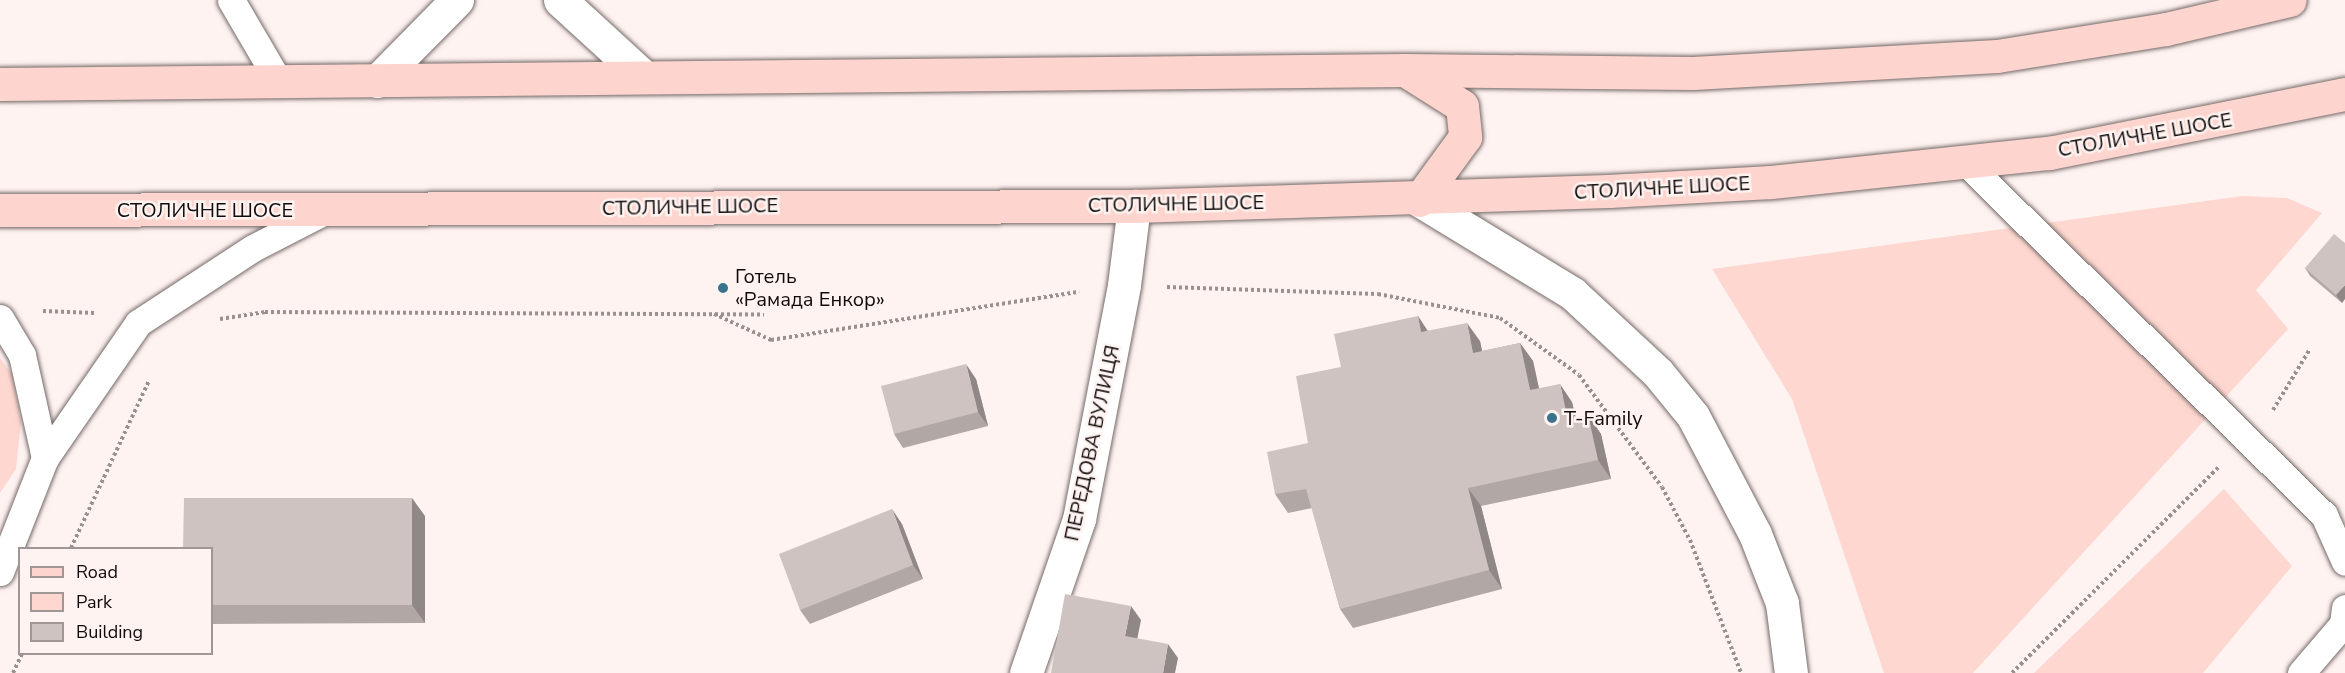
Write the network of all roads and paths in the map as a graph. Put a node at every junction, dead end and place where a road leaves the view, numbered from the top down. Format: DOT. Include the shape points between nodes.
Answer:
graph roads {
  1 [pos="231,0"];
  2 [pos="457,0"];
  3 [pos="560,0"];
  4 [pos="2290,0"];
  5 [pos="1405,70"];
  6 [pos="644,77"];
  7 [pos="377,81"];
  8 [pos="279,82"];
  9 [pos="0,84"];
  10 [pos="2345,94"];
  11 [pos="1964,161"];
  12 [pos="1419,200"];
  13 [pos="1134,206"];
  14 [pos="0,210"];
  15 [pos="327,210"];
  16 [pos="1124,285"];
  17 [pos="35,310"];
  18 [pos="103,314"];
  19 [pos="714,314"];
  20 [pos="764,315"];
  21 [pos="0,318"];
  22 [pos="208,323"];
  23 [pos="2310,349"];
  24 [pos="152,374"];
  25 [pos="2270,415"];
  26 [pos="45,458"];
  27 [pos="2224,463"];
  28 [pos="4,547"];
  29 [pos="72,547"];
  30 [pos="2345,562"];
  31 [pos="0,572"];
  32 [pos="2345,608"];
  33 [pos="22,655"];
  34 [pos="13,673"];
  35 [pos="1026,673"];
  36 [pos="1741,673"];
  37 [pos="1791,673"];
  38 [pos="2012,673"];
  39 [pos="2301,673"];
  1 -- 8 [label="lane"];
  2 -- 7 [label="street"];
  3 -- 6 [label="street"];
  4 -- 5 [label="main road" via="2166,29 1997,56 1693,73"];
  5 -- 6 [label="main road"];
  5 -- 12 [label="main road" via="1462,106 1466,137"];
  6 -- 7 [label="main road"];
  7 -- 8 [label="main road"];
  8 -- 9 [label="main road"];
  10 -- 11 [label="main road, СТОЛИЧНЕ ШОСЕ" via="2203,127"];
  11 -- 12 [label="main road, СТОЛИЧНЕ ШОСЕ" via="1771,182"];
  11 -- 30 [label="lane" via="2324,515"];
  12 -- 13 [label="main road, СТОЛИЧНЕ ШОСЕ"];
  12 -- 37 [label="street" via="1572,293 1658,373 1693,416 1755,534 1782,603"];
  13 -- 15 [label="main road, СТОЛИЧНЕ ШОСЕ"];
  13 -- 16 [label="street, ПЕРЕДОВА ВУЛИЦЯ"];
  14 -- 15 [label="main road, СТОЛИЧНЕ ШОСЕ"];
  15 -- 26 [label="lane" via="253,248 138,323"];
  16 -- 19 [label="path" via="771,340"];
  16 -- 35 [label="street, ПЕРЕДОВА ВУЛИЦЯ" via="1079,519"];
  16 -- 36 [label="path" via="1378,294 1500,318 1580,375 1662,487 1690,540"];
  17 -- 18 [label="path"];
  19 -- 20 [label="path"];
  19 -- 22 [label="path" via="265,312"];
  21 -- 26 [label="lane" via="22,355"];
  23 -- 25 [label="path"];
  24 -- 29 [label="path"];
  26 -- 28 [label="lane"];
  27 -- 38 [label="path"];
  28 -- 31 [label="lane"];
  32 -- 39 [label="lane" via="2343,624"];
  33 -- 34 [label="path"];
}
